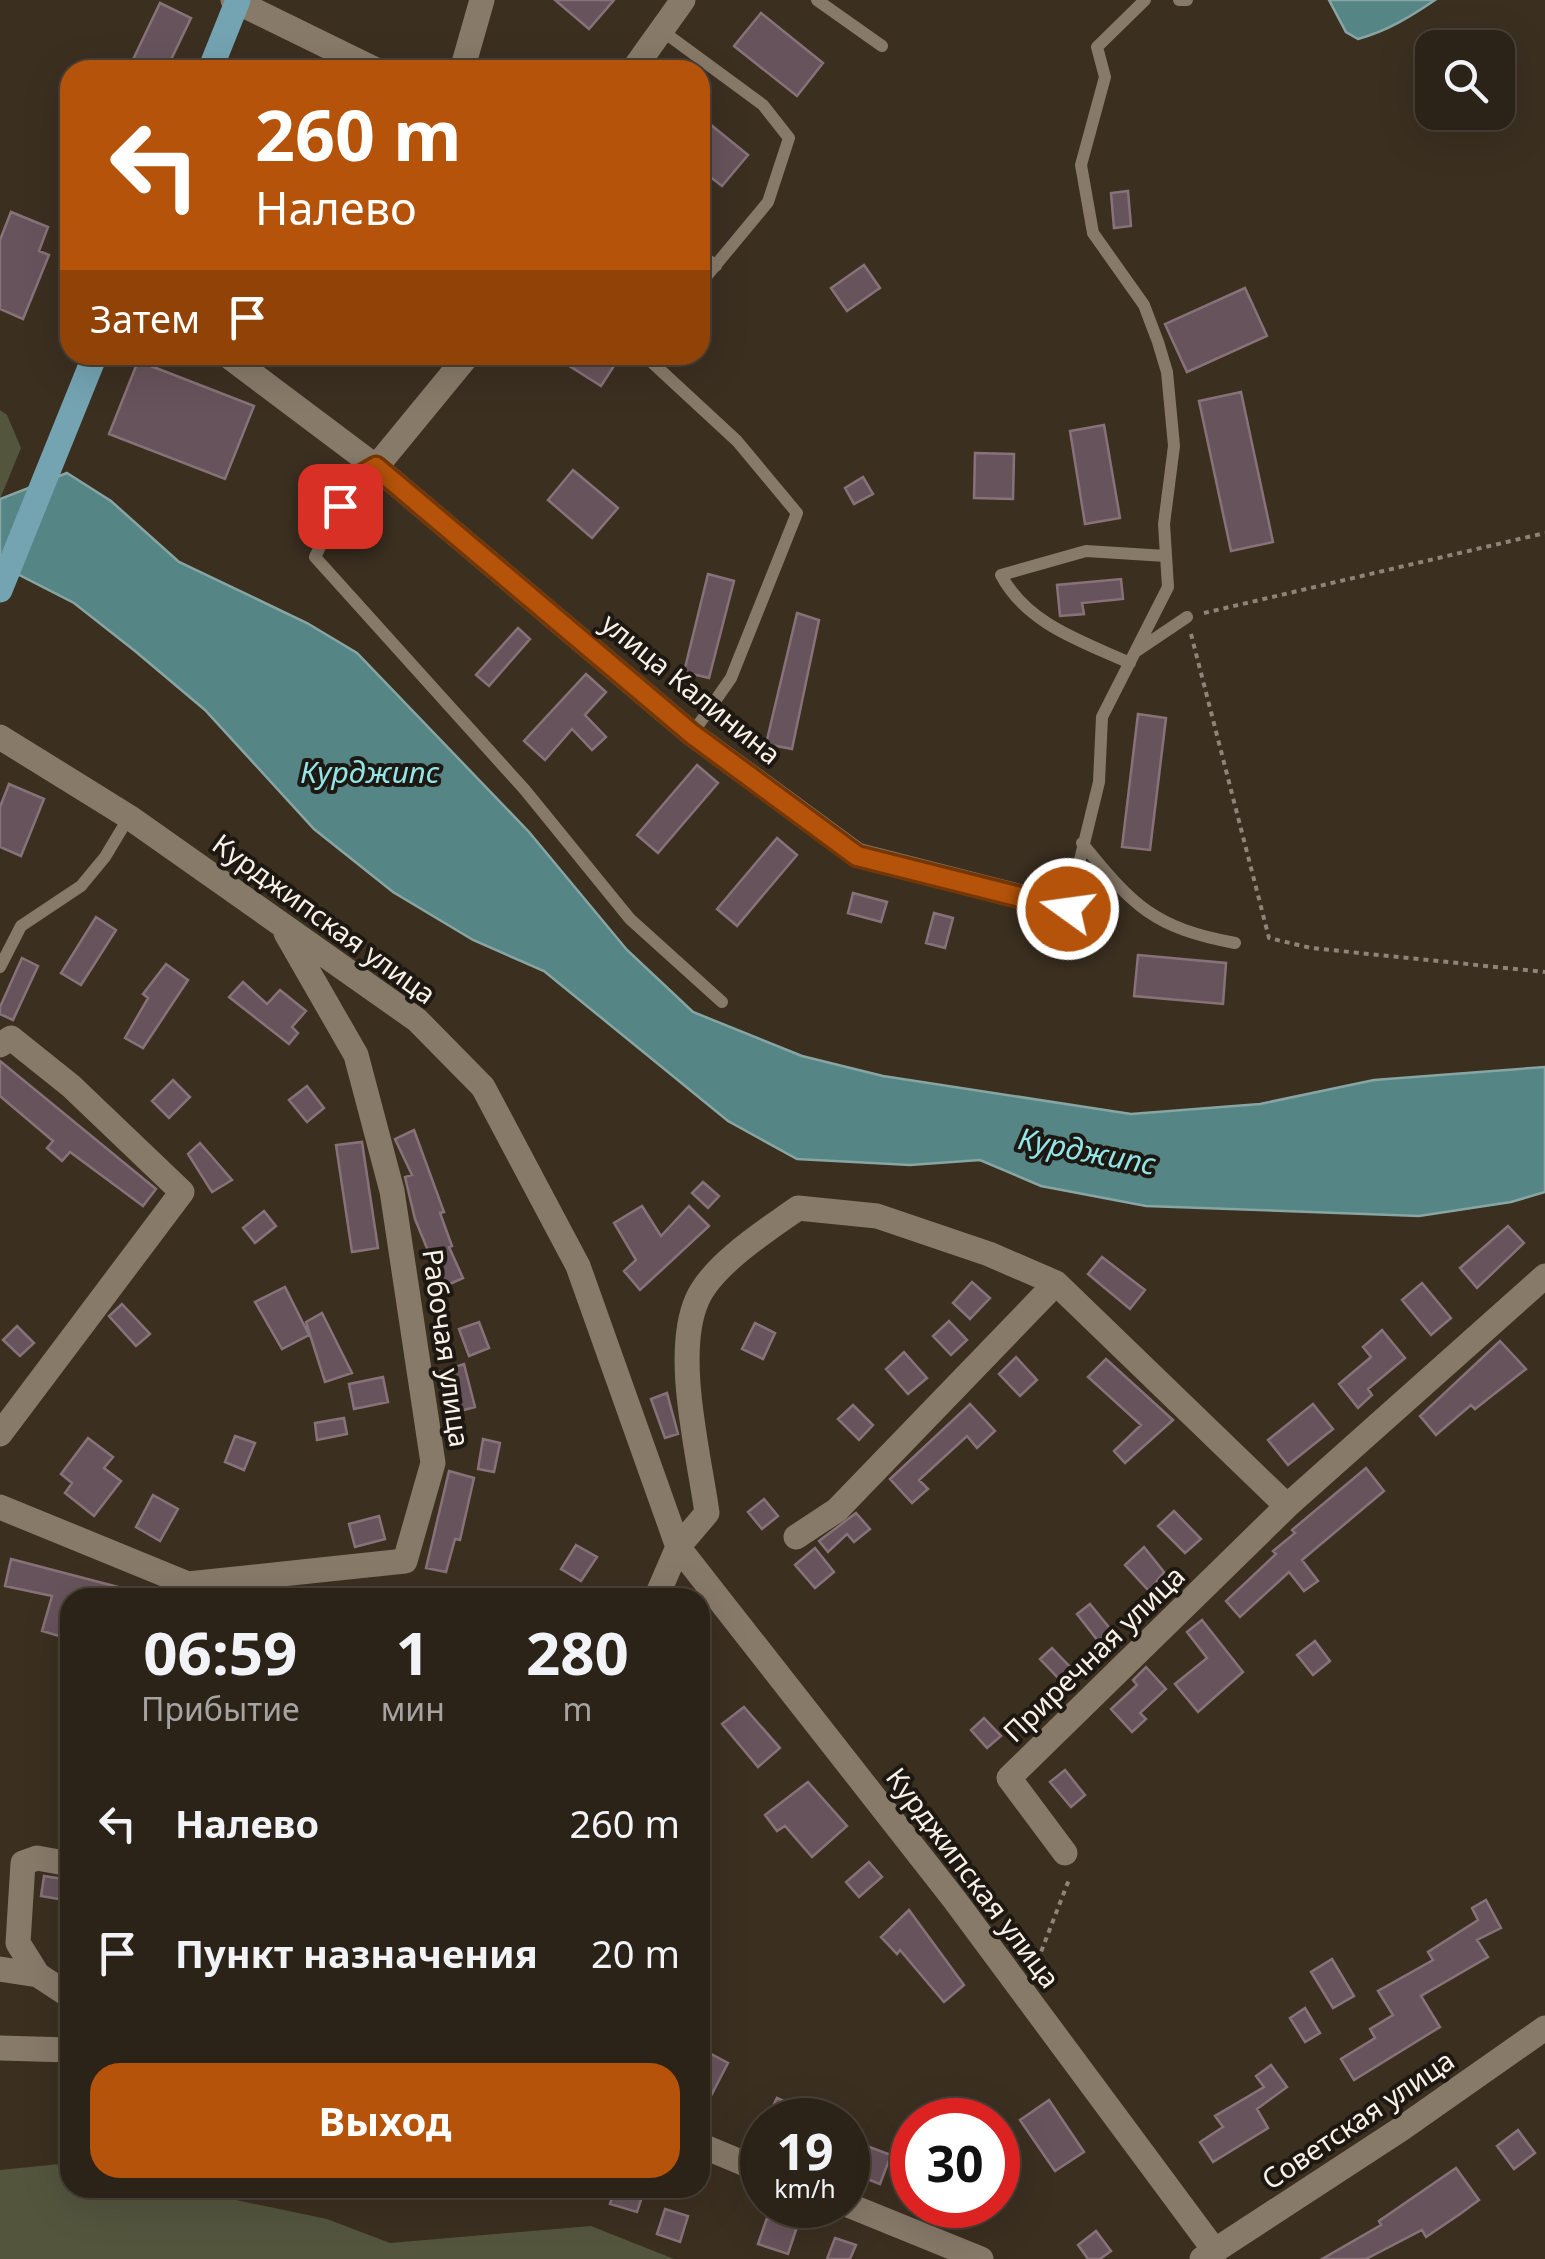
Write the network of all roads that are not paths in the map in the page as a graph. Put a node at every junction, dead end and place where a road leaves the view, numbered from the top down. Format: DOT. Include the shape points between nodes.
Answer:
graph roads {
  1 [pos="482,0"];
  2 [pos="683,0"];
  3 [pos="817,0"];
  4 [pos="1145,0"];
  5 [pos="1179,0"];
  6 [pos="1187,0"];
  7 [pos="236,1"];
  8 [pos="661,30"];
  9 [pos="882,46"];
  10 [pos="214,60"];
  11 [pos="356,60"];
  12 [pos="465,60"];
  13 [pos="640,60"];
  14 [pos="702,60"];
  15 [pos="710,66"];
  16 [pos="710,262"];
  17 [pos="716,266"];
  18 [pos="710,273"];
  19 [pos="91,365"];
  20 [pos="241,365"];
  21 [pos="460,365"];
  22 [pos="655,365"];
  23 [pos="376,467"];
  24 [pos="1166,556"];
  25 [pos="0,590"];
  26 [pos="1187,617"];
  27 [pos="1132,658"];
  28 [pos="692,734"];
  29 [pos="0,737"];
  30 [pos="129,816"];
  31 [pos="1082,843"];
  32 [pos="1068,909"];
  33 [pos="280,922"];
  34 [pos="1235,943"];
  35 [pos="0,967"];
  36 [pos="722,1002"];
  37 [pos="0,1045"];
  38 [pos="1545,1276"];
  39 [pos="1056,1283"];
  40 [pos="0,1434"];
  41 [pos="1287,1506"];
  42 [pos="0,1507"];
  43 [pos="796,1536"];
  44 [pos="678,1547"];
  45 [pos="660,1588"];
  46 [pos="710,1588"];
  47 [pos="710,1588"];
  48 [pos="1065,1853"];
  49 [pos="60,1862"];
  50 [pos="0,1968"];
  51 [pos="38,1975"];
  52 [pos="60,1989"];
  53 [pos="1545,2028"];
  54 [pos="0,2048"];
  55 [pos="60,2050"];
  56 [pos="710,2149"];
  57 [pos="740,2162"];
  58 [pos="870,2214"];
  59 [pos="1208,2255"];
  60 [pos="981,2259"];
  1 -- 12 [label="street"];
  2 -- 8 [label="street"];
  3 -- 9 [label="lane"];
  4 -- 24 [label="lane" via="1097,47 1105,77 1081,165 1093,233 1144,305 1167,372 1174,446"];
  5 -- 6 [label="lane"];
  7 -- 10 [label="main road"];
  7 -- 11 [label="street"];
  8 -- 13 [label="street"];
  8 -- 14 [label="lane"];
  15 -- 17 [label="lane" via="763,105 789,138 768,202"];
  16 -- 17 [label="lane"];
  17 -- 18 [label="lane"];
  19 -- 25 [label="main road"];
  20 -- 23 [label="street, улица Калинина"];
  21 -- 23 [label="street"];
  22 -- 28 [label="lane" via="737,440 797,513 731,678"];
  23 -- 28 [label="street, улица Калинина"];
  23 -- 36 [label="lane" via="352,481 314,557 525,790 630,919"];
  24 -- 27 [label="lane" via="1168,587"];
  24 -- 27 [label="lane" via="1086,551 1001,575 1014,598 1054,629"];
  26 -- 27 [label="lane"];
  27 -- 31 [label="lane" via="1102,717 1099,782"];
  28 -- 32 [label="street, улица Калинина" via="857,856"];
  29 -- 30 [label="street, Курджипская улица"];
  30 -- 33 [label="street, Курджипская улица"];
  30 -- 35 [label="lane" via="80,886 21,926"];
  31 -- 32 [label="lane"];
  31 -- 34 [label="lane" via="1128,899 1182,934"];
  33 -- 42 [label="street, Рабочая улица" via="356,1055 392,1192 433,1464 405,1561 188,1584"];
  33 -- 44 [label="street, Курджипская улица" via="417,1020 483,1087 578,1266"];
  37 -- 40 [label="street" via="11,1038 71,1086 182,1192"];
  38 -- 41 [label="street, Приречная улица"];
  39 -- 41 [label="street"];
  39 -- 43 [label="street" via="838,1510"];
  39 -- 44 [label="street" via="877,1216 798,1208 739,1250 697,1298 686,1348 707,1513"];
  41 -- 48 [label="street, Приречная улица" via="1009,1778"];
  44 -- 45 [label="street"];
  44 -- 46 [label="street, Курджипская улица"];
  47 -- 59 [label="street, Курджипская улица" via="1024,1994"];
  49 -- 51 [label="street" via="22,1863 18,1943"];
  50 -- 51 [label="street"];
  51 -- 52 [label="street"];
  53 -- 59 [label="street, Советская улица"];
  54 -- 55 [label="street"];
  56 -- 57 [label="street"];
  58 -- 60 [label="street"];
}
